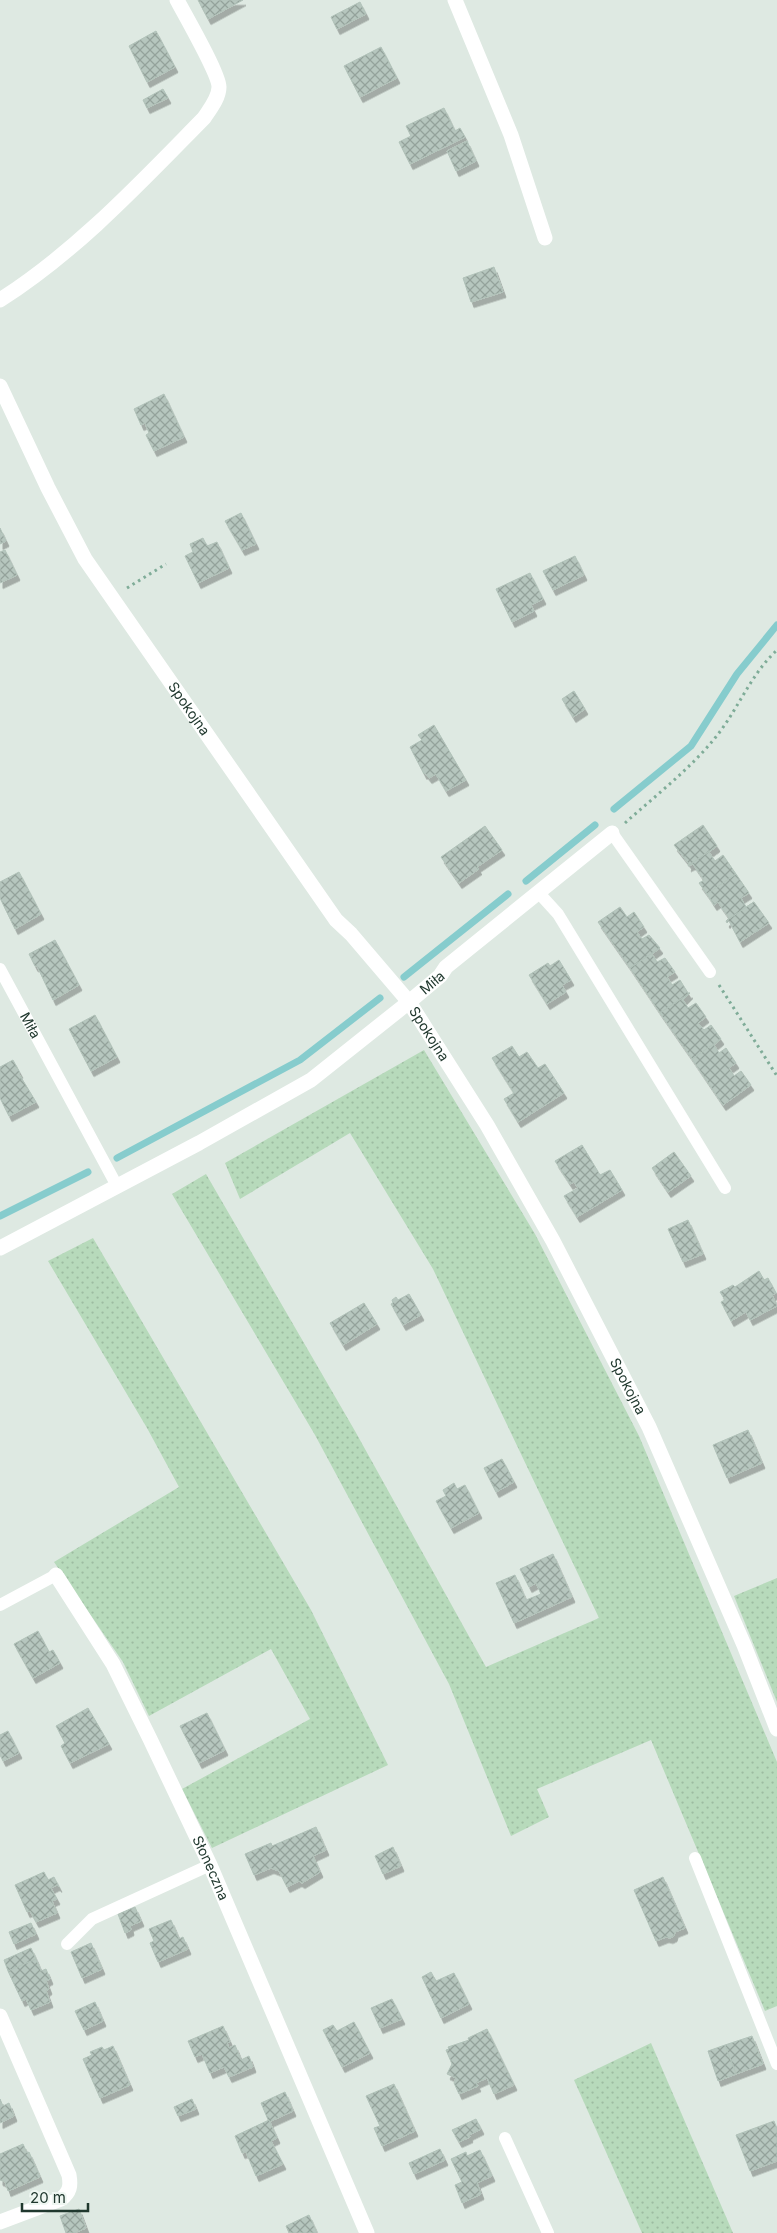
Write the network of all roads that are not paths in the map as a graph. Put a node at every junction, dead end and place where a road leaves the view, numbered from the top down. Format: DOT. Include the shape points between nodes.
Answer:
graph roads {
  1 [pos="177,0"];
  2 [pos="455,0"];
  3 [pos="545,238"];
  4 [pos="0,300"];
  5 [pos="0,386"];
  6 [pos="612,833"];
  7 [pos="538,892"];
  8 [pos="0,969"];
  9 [pos="710,972"];
  10 [pos="410,1002"];
  11 [pos="116,1186"];
  12 [pos="725,1188"];
  13 [pos="0,1248"];
  14 [pos="56,1575"];
  15 [pos="0,1605"];
  16 [pos="777,1729"];
  17 [pos="695,1858"];
  18 [pos="210,1865"];
  19 [pos="67,1944"];
  20 [pos="0,2016"];
  21 [pos="777,2064"];
  22 [pos="505,2138"];
  23 [pos="6,2225"];
  24 [pos="367,2233"];
  25 [pos="548,2233"];
  1 -- 4 [label="street" via="212,68 219,85 218,96 204,118 90,230"];
  2 -- 3 [label="street" via="511,135"];
  5 -- 10 [label="street, Spokojna" via="85,559 336,920"];
  6 -- 7 [label="street, Miła"];
  6 -- 9 [label="lane"];
  7 -- 10 [label="street, Miła" via="446,967"];
  7 -- 12 [label="lane" via="558,914"];
  8 -- 11 [label="lane, Miła"];
  10 -- 11 [label="street, Miła" via="311,1080"];
  10 -- 16 [label="street, Spokojna" via="486,1124 614,1358 668,1472"];
  11 -- 13 [label="street, Miła"];
  14 -- 15 [label="lane, Słoneczna"];
  14 -- 18 [label="street, Słoneczna" via="113,1664"];
  17 -- 21 [label="lane"];
  18 -- 19 [label="lane" via="92,1918"];
  18 -- 24 [label="street, Słoneczna"];
  20 -- 23 [label="street" via="69,2175 70,2189 55,2202"];
  22 -- 25 [label="lane"];
}
